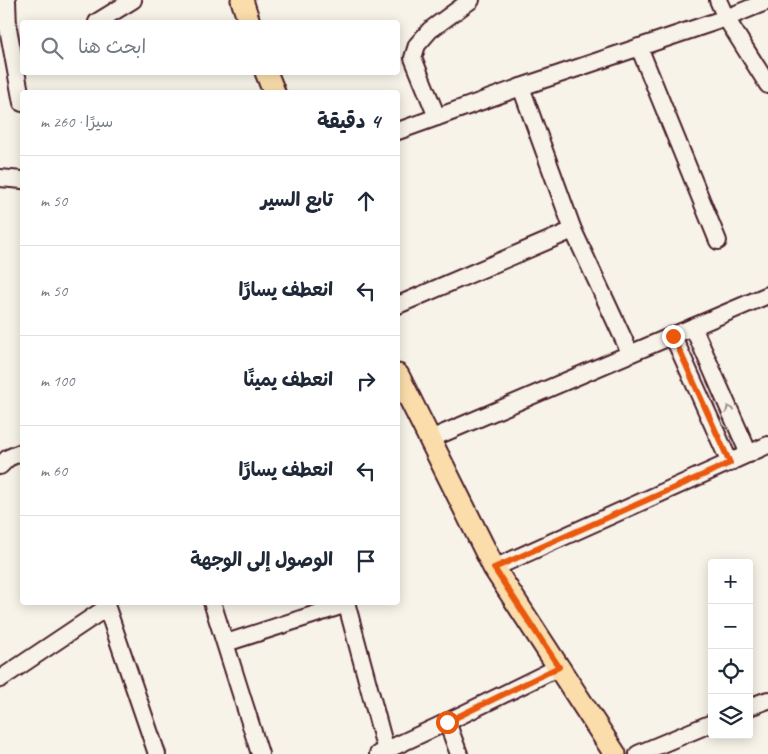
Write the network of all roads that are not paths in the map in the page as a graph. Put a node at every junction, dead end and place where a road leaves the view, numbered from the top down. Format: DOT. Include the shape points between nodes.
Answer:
graph roads {
  1 [pos="6,0"];
  2 [pos="133,0"];
  3 [pos="242,0"];
  4 [pos="472,0"];
  5 [pos="718,0"];
  6 [pos="768,1"];
  7 [pos="726,18"];
  8 [pos="100,20"];
  9 [pos="248,20"];
  10 [pos="639,47"];
  11 [pos="20,71"];
  12 [pos="20,75"];
  13 [pos="263,75"];
  14 [pos="267,75"];
  15 [pos="768,85"];
  16 [pos="520,87"];
  17 [pos="21,90"];
  18 [pos="266,90"];
  19 [pos="273,90"];
  20 [pos="437,117"];
  21 [pos="400,129"];
  22 [pos="0,178"];
  23 [pos="20,180"];
  24 [pos="573,230"];
  25 [pos="718,241"];
  26 [pos="768,295"];
  27 [pos="400,304"];
  28 [pos="693,327"];
  29 [pos="673,336"];
  30 [pos="630,353"];
  31 [pos="400,379"];
  32 [pos="430,439"];
  33 [pos="768,445"];
  34 [pos="20,453"];
  35 [pos="749,454"];
  36 [pos="730,463"];
  37 [pos="0,466"];
  38 [pos="494,568"];
  39 [pos="105,605"];
  40 [pos="213,605"];
  41 [pos="340,605"];
  42 [pos="346,605"];
  43 [pos="226,643"];
  44 [pos="559,667"];
  45 [pos="0,679"];
  46 [pos="768,700"];
  47 [pos="753,706"];
  48 [pos="447,722"];
  49 [pos="708,725"];
  50 [pos="382,752"];
  51 [pos="157,754"];
  52 [pos="260,754"];
  53 [pos="459,754"];
  54 [pos="615,754"];
  55 [pos="638,754"];
  1 -- 11 [label="street" via="8,28"];
  2 -- 8 [label="street"];
  3 -- 9 [label="main road"];
  4 -- 20 [label="street" via="430,30 417,45 413,58"];
  5 -- 7 [label="street"];
  6 -- 7 [label="street"];
  7 -- 10 [label="street"];
  7 -- 15 [label="street"];
  10 -- 16 [label="street"];
  10 -- 25 [label="street"];
  12 -- 17 [label="street"];
  13 -- 18 [label="main road"];
  14 -- 19 [label="main road"];
  16 -- 20 [label="street"];
  16 -- 24 [label="street"];
  20 -- 21 [label="street"];
  22 -- 23 [label="street"];
  24 -- 27 [label="street"];
  24 -- 30 [label="street"];
  26 -- 28 [label="street"];
  28 -- 29 [label="street"];
  35 -- 28 [label="street, one-way"];
  29 -- 30 [label="street"];
  29 -- 36 [label="street"];
  30 -- 32 [label="street"];
  31 -- 32 [label="main road"];
  32 -- 38 [label="main road"];
  33 -- 35 [label="street"];
  34 -- 37 [label="street"];
  35 -- 36 [label="street"];
  36 -- 38 [label="street"];
  38 -- 44 [label="main road"];
  39 -- 45 [label="street"];
  39 -- 51 [label="street"];
  40 -- 43 [label="street"];
  41 -- 43 [label="street"];
  42 -- 50 [label="street"];
  43 -- 52 [label="street"];
  44 -- 48 [label="street"];
  44 -- 54 [label="main road"];
  46 -- 47 [label="street"];
  48 -- 50 [label="street"];
  48 -- 53 [label="street"];
  49 -- 55 [label="street"];
}
